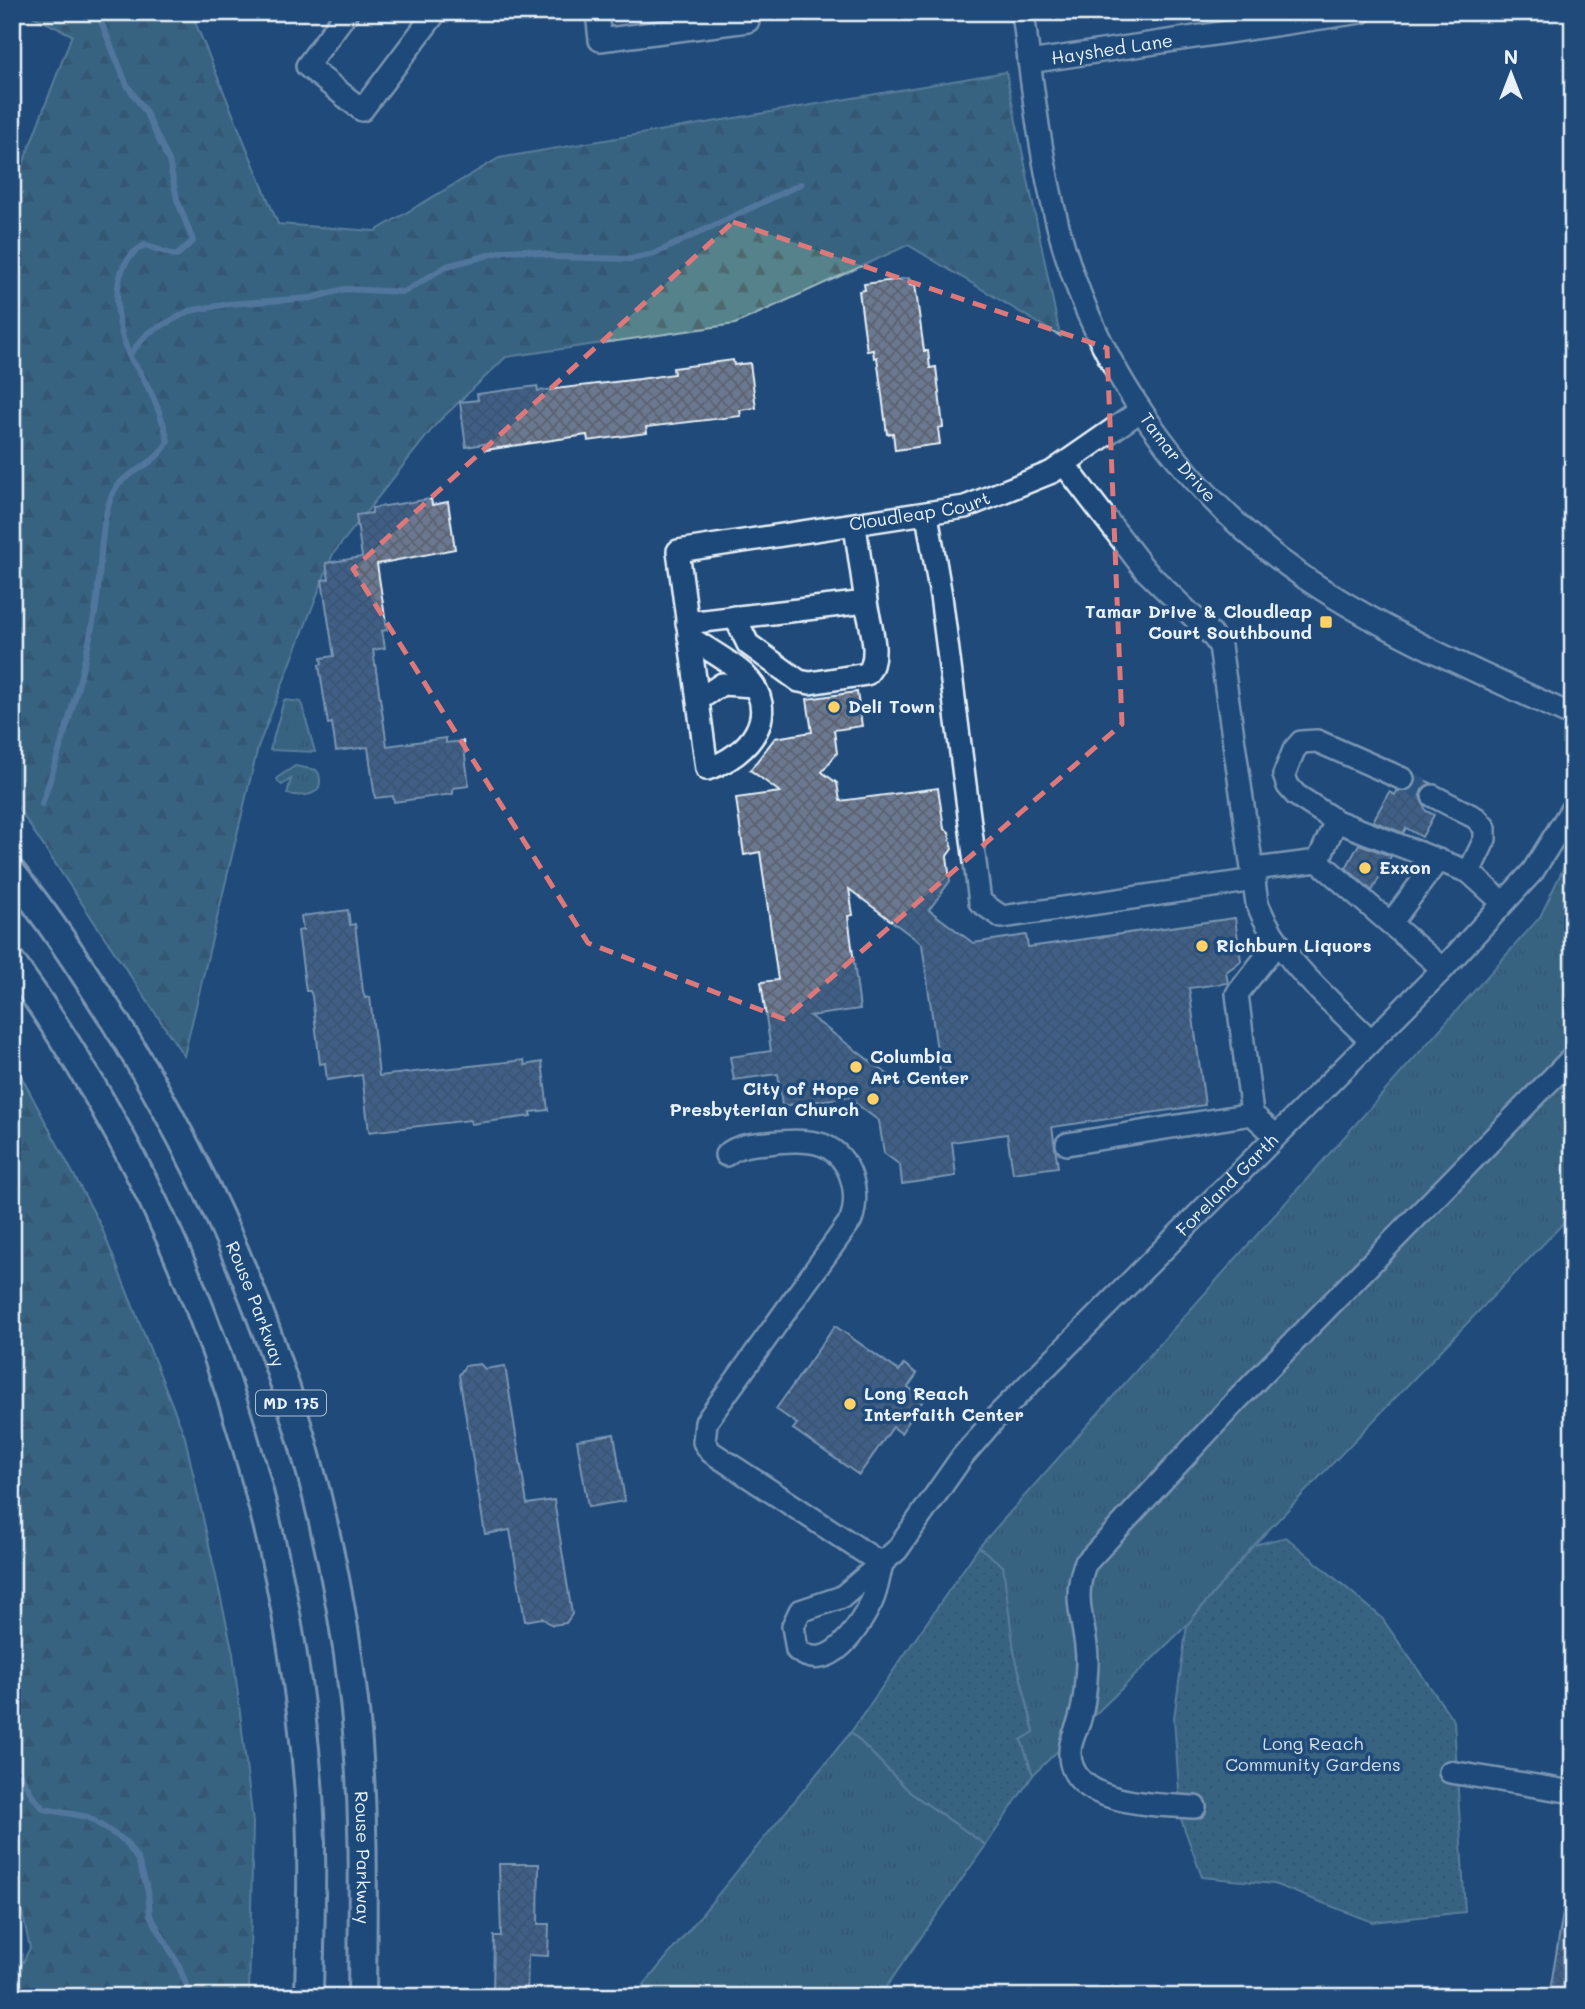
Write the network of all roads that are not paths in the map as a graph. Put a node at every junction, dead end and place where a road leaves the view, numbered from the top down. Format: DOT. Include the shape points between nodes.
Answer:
graph roads {
  1 [pos="347,12"];
  2 [pos="436,12"];
  3 [pos="597,12"];
  4 [pos="747,12"];
  5 [pos="1023,12"];
  6 [pos="1362,12"];
  7 [pos="1029,62"];
  8 [pos="1140,411"];
  9 [pos="1064,464"];
  10 [pos="927,515"];
  11 [pos="855,526"];
  12 [pos="866,602"];
  13 [pos="735,617"];
  14 [pos="688,630"];
  15 [pos="754,686"];
  16 [pos="698,699"];
  17 [pos="1573,716"];
  18 [pos="1403,779"];
  19 [pos="1433,796"];
  20 [pos="1573,807"];
  21 [pos="1336,821"];
  22 [pos="1438,860"];
  23 [pos="1318,861"];
  24 [pos="1469,872"];
  25 [pos="12,873"];
  26 [pos="1254,875"];
  27 [pos="1503,903"];
  28 [pos="1391,923"];
  29 [pos="1277,943"];
  30 [pos="12,962"];
  31 [pos="1443,969"];
  32 [pos="1370,1041"];
  33 [pos="1573,1057"];
  34 [pos="1252,1114"];
  35 [pos="1276,1136"];
  36 [pos="1067,1144"];
  37 [pos="726,1154"];
  38 [pos="882,1564"];
  39 [pos="1450,1772"];
  40 [pos="1573,1792"];
  41 [pos="1195,1807"];
  42 [pos="309,1997"];
  43 [pos="362,1997"];
  1 -- 2 [label="street" via="307,66 362,110"];
  3 -- 4 [label="street" via="600,40 748,22"];
  5 -- 7 [label="street, Tamar Drive"];
  6 -- 7 [label="street, Hayshed Lane"];
  7 -- 8 [label="street, Tamar Drive" via="1046,172 1071,268 1106,349"];
  8 -- 9 [label="street, Cloudleap Court"];
  8 -- 17 [label="street, Tamar Drive" via="1227,514 1305,577 1363,614"];
  9 -- 10 [label="street, Cloudleap Court" via="1018,488"];
  9 -- 26 [label="street" via="1145,570 1220,646"];
  10 -- 11 [label="street, Cloudleap Court"];
  10 -- 26 [label="street" via="980,902 1002,917"];
  11 -- 12 [label="street"];
  11 -- 14 [label="street, Cloudleap Court" via="678,551"];
  12 -- 13 [label="street"];
  12 -- 13 [label="street" via="874,652 872,669 867,674 810,683 790,675 748,643"];
  13 -- 14 [label="street"];
  14 -- 15 [label="street"];
  14 -- 16 [label="street"];
  15 -- 16 [label="street" via="722,684"];
  15 -- 16 [label="street" via="760,719 756,732 734,759 707,769"];
  18 -- 21 [label="street" via="1309,739 1294,750 1284,775 1296,795"];
  19 -- 24 [label="street" via="1476,818 1485,828 1485,839"];
  20 -- 27 [label="street, Foreland Garth" via="1551,846"];
  21 -- 22 [label="street"];
  21 -- 23 [label="street"];
  22 -- 24 [label="street"];
  22 -- 28 [label="street"];
  23 -- 26 [label="street"];
  23 -- 28 [label="street"];
  24 -- 27 [label="street"];
  25 -- 43 [label="main road, Rouse Parkway / MD 175" via="82,970 190,1150 232,1242 287,1389 326,1537 354,1702 361,1799"];
  26 -- 29 [label="street" via="1257,903"];
  27 -- 31 [label="street, Foreland Garth"];
  28 -- 31 [label="street"];
  29 -- 32 [label="street"];
  29 -- 34 [label="street" via="1237,993"];
  30 -- 42 [label="main road, MD 175" via="96,1089 140,1171 209,1331 256,1472 289,1625 302,1718 309,1811"];
  31 -- 32 [label="street, Foreland Garth"];
  32 -- 35 [label="street, Foreland Garth"];
  33 -- 41 [label="street" via="1236,1401 1085,1564 1077,1597 1086,1672 1079,1722 1071,1740 1073,1765 1081,1779 1115,1800"];
  34 -- 35 [label="street"];
  34 -- 36 [label="street"];
  35 -- 38 [label="street, Foreland Garth" via="999,1415"];
  37 -- 38 [label="street" via="784,1141 822,1145 849,1169 856,1205 851,1220 706,1422 704,1443 711,1452"];
  38 -- 38 [label="street, Foreland Garth" via="842,1597 800,1611 793,1626 797,1650 814,1658 825,1657 844,1644 873,1599"];
  39 -- 40 [label="street"];
}
